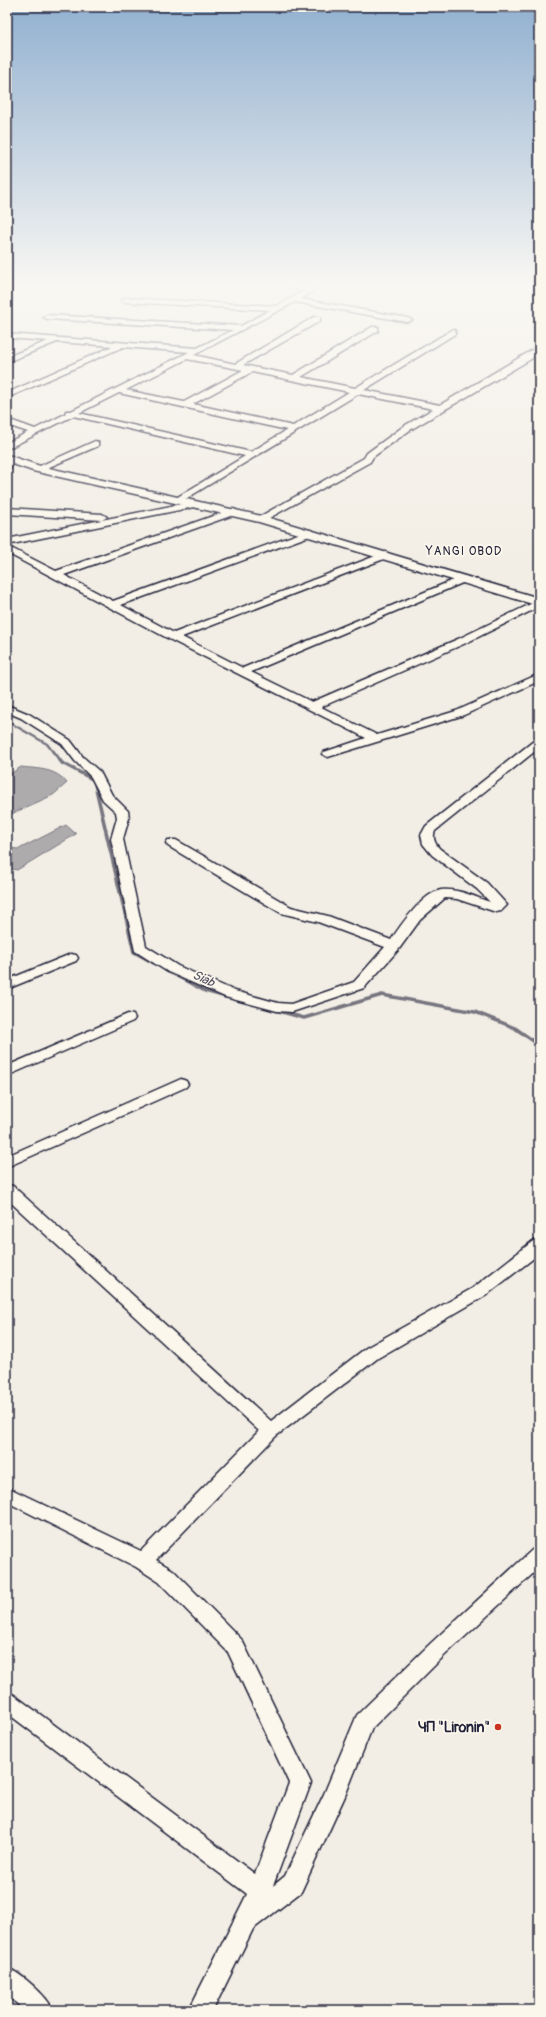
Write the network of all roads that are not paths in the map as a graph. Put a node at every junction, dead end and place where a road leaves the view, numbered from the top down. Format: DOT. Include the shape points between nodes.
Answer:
graph roads {
  1 [pos="38,382"];
  2 [pos="132,382"];
  3 [pos="227,382"];
  4 [pos="316,382"];
  5 [pos="371,382"];
  6 [pos="485,382"];
  7 [pos="116,390"];
  8 [pos="358,390"];
  9 [pos="7,396"];
  10 [pos="185,405"];
  11 [pos="440,408"];
  12 [pos="69,413"];
  13 [pos="7,422"];
  14 [pos="296,430"];
  15 [pos="36,432"];
  16 [pos="95,444"];
  17 [pos="7,446"];
  18 [pos="253,455"];
  19 [pos="8,461"];
  20 [pos="37,469"];
  21 [pos="179,500"];
  22 [pos="192,505"];
  23 [pos="7,511"];
  24 [pos="233,512"];
  25 [pos="121,519"];
  26 [pos="262,519"];
  27 [pos="310,532"];
  28 [pos="7,542"];
  29 [pos="7,549"];
  30 [pos="386,556"];
  31 [pos="55,575"];
  32 [pos="463,579"];
  33 [pos="539,602"];
  34 [pos="113,605"];
  35 [pos="173,638"];
  36 [pos="242,672"];
  37 [pos="539,677"];
  38 [pos="311,706"];
  39 [pos="7,708"];
  40 [pos="374,738"];
  41 [pos="539,742"];
  42 [pos="328,754"];
  43 [pos="172,843"];
  44 [pos="394,946"];
  45 [pos="71,958"];
  46 [pos="7,985"];
  47 [pos="128,1018"];
  48 [pos="7,1070"];
  49 [pos="181,1084"];
  50 [pos="7,1162"];
  51 [pos="7,1190"];
  52 [pos="539,1244"];
  53 [pos="270,1431"];
  54 [pos="7,1494"];
  55 [pos="539,1556"];
  56 [pos="143,1561"];
  57 [pos="7,1701"];
  58 [pos="260,1890"];
  59 [pos="246,1922"];
  60 [pos="7,1979"];
  61 [pos="41,2010"];
  62 [pos="201,2010"];
  1 -- 9 [label="street"];
  2 -- 7 [label="street"];
  3 -- 10 [label="street"];
  4 -- 8 [label="street"];
  5 -- 8 [label="street"];
  6 -- 11 [label="street"];
  7 -- 10 [label="street"];
  7 -- 12 [label="street"];
  8 -- 11 [label="street"];
  8 -- 14 [label="street"];
  10 -- 14 [label="street"];
  11 -- 26 [label="street" via="407,428 370,455 367,460"];
  12 -- 15 [label="street"];
  12 -- 18 [label="street"];
  13 -- 15 [label="street"];
  14 -- 18 [label="street"];
  15 -- 17 [label="street"];
  16 -- 20 [label="street"];
  18 -- 21 [label="street"];
  19 -- 20 [label="street"];
  20 -- 21 [label="street"];
  21 -- 22 [label="street"];
  22 -- 24 [label="street"];
  22 -- 25 [label="street"];
  23 -- 25 [label="street"];
  24 -- 26 [label="street"];
  24 -- 31 [label="street"];
  25 -- 28 [label="street"];
  26 -- 27 [label="street"];
  27 -- 30 [label="street"];
  27 -- 34 [label="street"];
  29 -- 31 [label="street"];
  30 -- 32 [label="street"];
  30 -- 35 [label="street"];
  31 -- 34 [label="street"];
  32 -- 33 [label="street"];
  32 -- 36 [label="street"];
  33 -- 38 [label="street" via="462,641"];
  34 -- 35 [label="street"];
  35 -- 36 [label="street"];
  36 -- 38 [label="street"];
  37 -- 40 [label="street" via="460,713"];
  38 -- 40 [label="street"];
  39 -- 44 [label="street" via="25,716 66,742 96,775 108,797 122,812 123,818 117,839 140,948 173,969 230,994 277,1007 292,1008 359,985"];
  40 -- 42 [label="street"];
  41 -- 44 [label="street" via="430,829 427,835 429,844 436,852 482,886 500,905 496,908 461,896 442,894 415,918"];
  43 -- 44 [label="street" via="286,910 323,919"];
  45 -- 46 [label="street"];
  47 -- 48 [label="street"];
  49 -- 50 [label="street"];
  51 -- 53 [label="street"];
  52 -- 53 [label="street" via="479,1292 372,1353"];
  53 -- 56 [label="street"];
  54 -- 56 [label="street"];
  55 -- 59 [label="street" via="438,1649 364,1722 334,1796 293,1884"];
  56 -- 58 [label="street" via="166,1576 235,1646 300,1783"];
  57 -- 58 [label="street"];
  58 -- 59 [label="street"];
  59 -- 62 [label="street"];
  60 -- 61 [label="street"];
}
